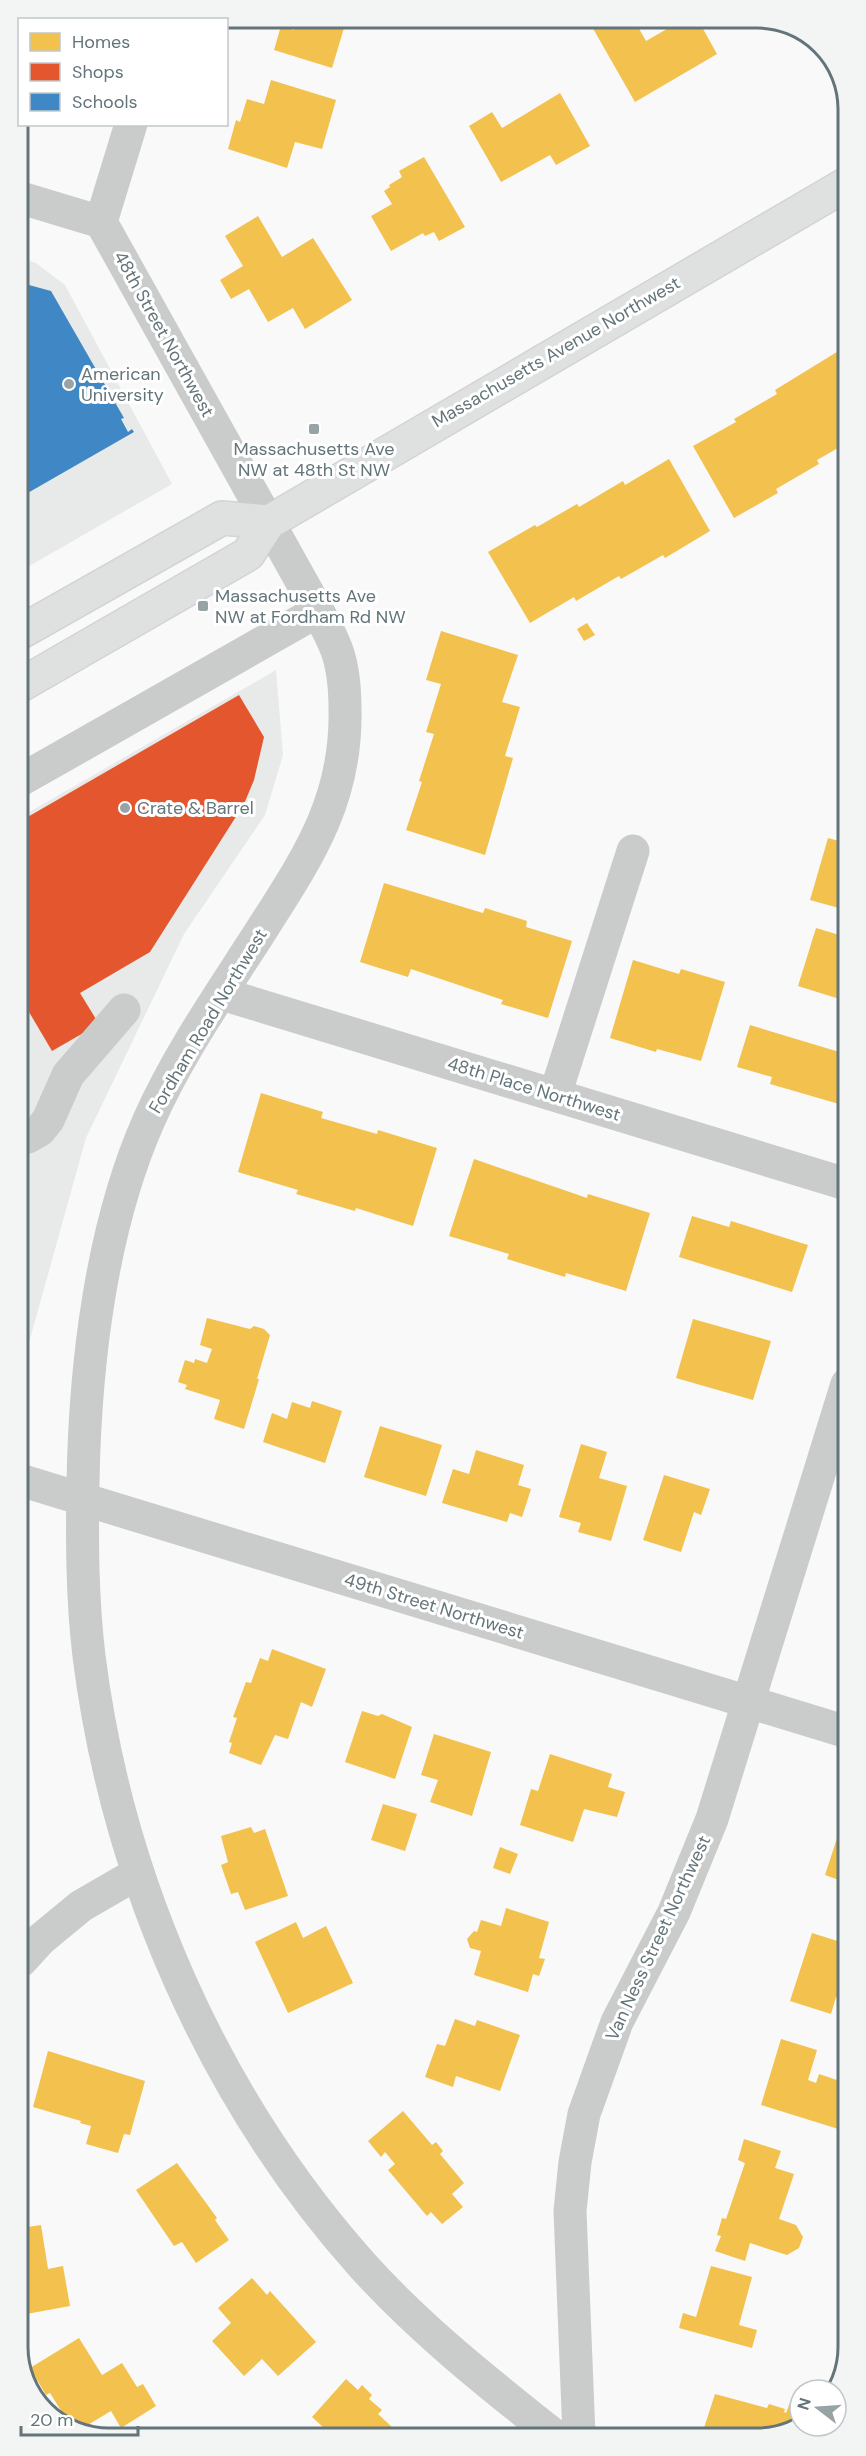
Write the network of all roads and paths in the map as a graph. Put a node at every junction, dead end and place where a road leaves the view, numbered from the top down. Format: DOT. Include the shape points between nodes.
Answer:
graph roads {
  1 [pos="130,126"];
  2 [pos="838,189"];
  3 [pos="29,200"];
  4 [pos="101,222"];
  5 [pos="269,522"];
  6 [pos="318,611"];
  7 [pos="29,627"];
  8 [pos="29,680"];
  9 [pos="29,775"];
  10 [pos="633,851"];
  11 [pos="222,994"];
  12 [pos="124,1010"];
  13 [pos="555,1095"];
  14 [pos="29,1137"];
  15 [pos="838,1182"];
  16 [pos="838,1413"];
  17 [pos="28,1483"];
  18 [pos="83,1499"];
  19 [pos="749,1702"];
  20 [pos="838,1729"];
  21 [pos="138,1873"];
  22 [pos="28,1953"];
  23 [pos="544,2428"];
  24 [pos="579,2428"];
  1 -- 4 [label="street"];
  2 -- 5 [label="main road, Massachusetts Avenue Northwest"];
  3 -- 4 [label="street"];
  4 -- 5 [label="street, 48th Street Northwest"];
  5 -- 6 [label="street, Fordham Road Northwest"];
  5 -- 7 [label="main road" via="222,518"];
  5 -- 8 [label="main road, Massachusetts Avenue Northwest" via="248,554"];
  6 -- 9 [label="street"];
  6 -- 11 [label="street, Fordham Road Northwest" via="338,651 345,697 344,743 336,789 309,852"];
  10 -- 13 [label="street"];
  11 -- 13 [label="street, 48th Place Northwest"];
  11 -- 18 [label="street, Fordham Road Northwest" via="148,1123 109,1246 95,1321"];
  12 -- 14 [label="street" via="68,1075 48,1120"];
  13 -- 15 [label="street, 48th Place Northwest"];
  16 -- 19 [label="street, Van Ness Street Northwest"];
  17 -- 18 [label="street, 49th Street Northwest"];
  18 -- 19 [label="street, 49th Street Northwest"];
  18 -- 21 [label="street, Fordham Road Northwest" via="82,1566 93,1687 117,1801"];
  19 -- 20 [label="street, 49th Street Northwest"];
  19 -- 24 [label="street, Van Ness Street Northwest" via="698,1857 613,2030 584,2114 570,2211"];
  21 -- 22 [label="street" via="81,1906"];
  21 -- 23 [label="street, Fordham Road Northwest" via="168,1953 210,2042 265,2137 309,2199 363,2266 410,2314 466,2366"];
}
